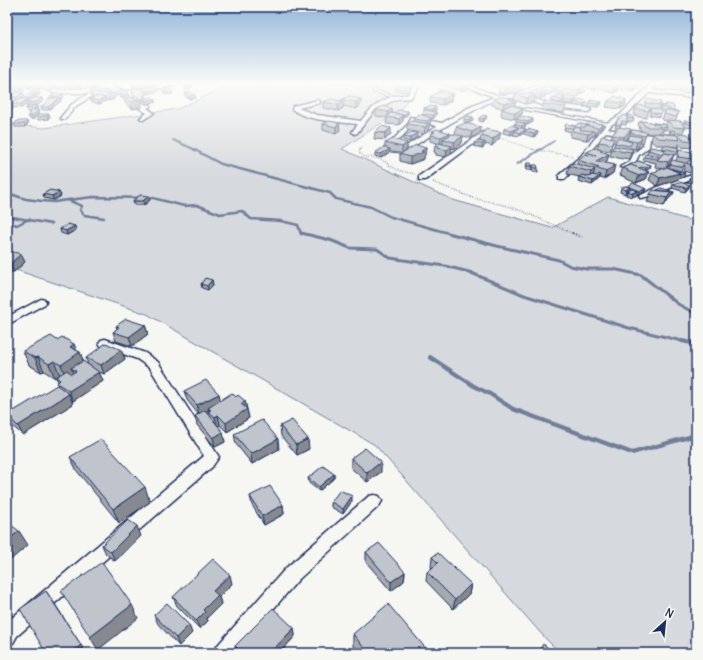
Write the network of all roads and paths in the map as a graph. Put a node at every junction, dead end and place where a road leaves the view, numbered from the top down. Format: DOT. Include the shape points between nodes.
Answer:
graph roads {
  1 [pos="65,115"];
  2 [pos="148,115"];
  3 [pos="310,115"];
  4 [pos="369,115"];
  5 [pos="460,115"];
  6 [pos="558,115"];
  7 [pos="623,115"];
  8 [pos="63,118"];
  9 [pos="143,118"];
  10 [pos="362,123"];
  11 [pos="445,124"];
  12 [pos="455,124"];
  13 [pos="609,124"];
  14 [pos="604,130"];
  15 [pos="477,131"];
  16 [pos="355,132"];
  17 [pos="485,133"];
  18 [pos="647,136"];
  19 [pos="694,140"];
  20 [pos="361,147"];
  21 [pos="696,148"];
  22 [pos="583,157"];
  23 [pos="624,167"];
  24 [pos="696,176"];
  25 [pos="562,177"];
  26 [pos="422,178"];
  27 [pos="643,196"];
  28 [pos="582,237"];
  29 [pos="42,302"];
  30 [pos="7,322"];
  31 [pos="105,343"];
  32 [pos="374,501"];
  33 [pos="7,637"];
  34 [pos="224,653"];
  1 -- 8 [label="street"];
  2 -- 9 [label="street"];
  3 -- 10 [label="street"];
  4 -- 10 [label="street"];
  5 -- 11 [label="street"];
  6 -- 13 [label="lane"];
  7 -- 13 [label="street"];
  10 -- 16 [label="street"];
  11 -- 11 [label="street" via="407,148 392,144 412,123 412,118"];
  11 -- 12 [label="street"];
  13 -- 14 [label="street"];
  14 -- 18 [label="street"];
  14 -- 22 [label="street"];
  15 -- 17 [label="street"];
  17 -- 22 [label="path" via="538,151"];
  17 -- 26 [label="street"];
  18 -- 19 [label="street"];
  18 -- 23 [label="street" via="646,147 636,154 633,162"];
  19 -- 21 [label="street"];
  20 -- 26 [label="path" via="359,153"];
  22 -- 25 [label="street"];
  24 -- 27 [label="street"];
  26 -- 28 [label="path" via="473,198 522,211"];
  29 -- 30 [label="street"];
  31 -- 33 [label="street" via="141,356 154,365 212,456 208,463 11,630"];
  32 -- 34 [label="street" via="292,574"];
}
